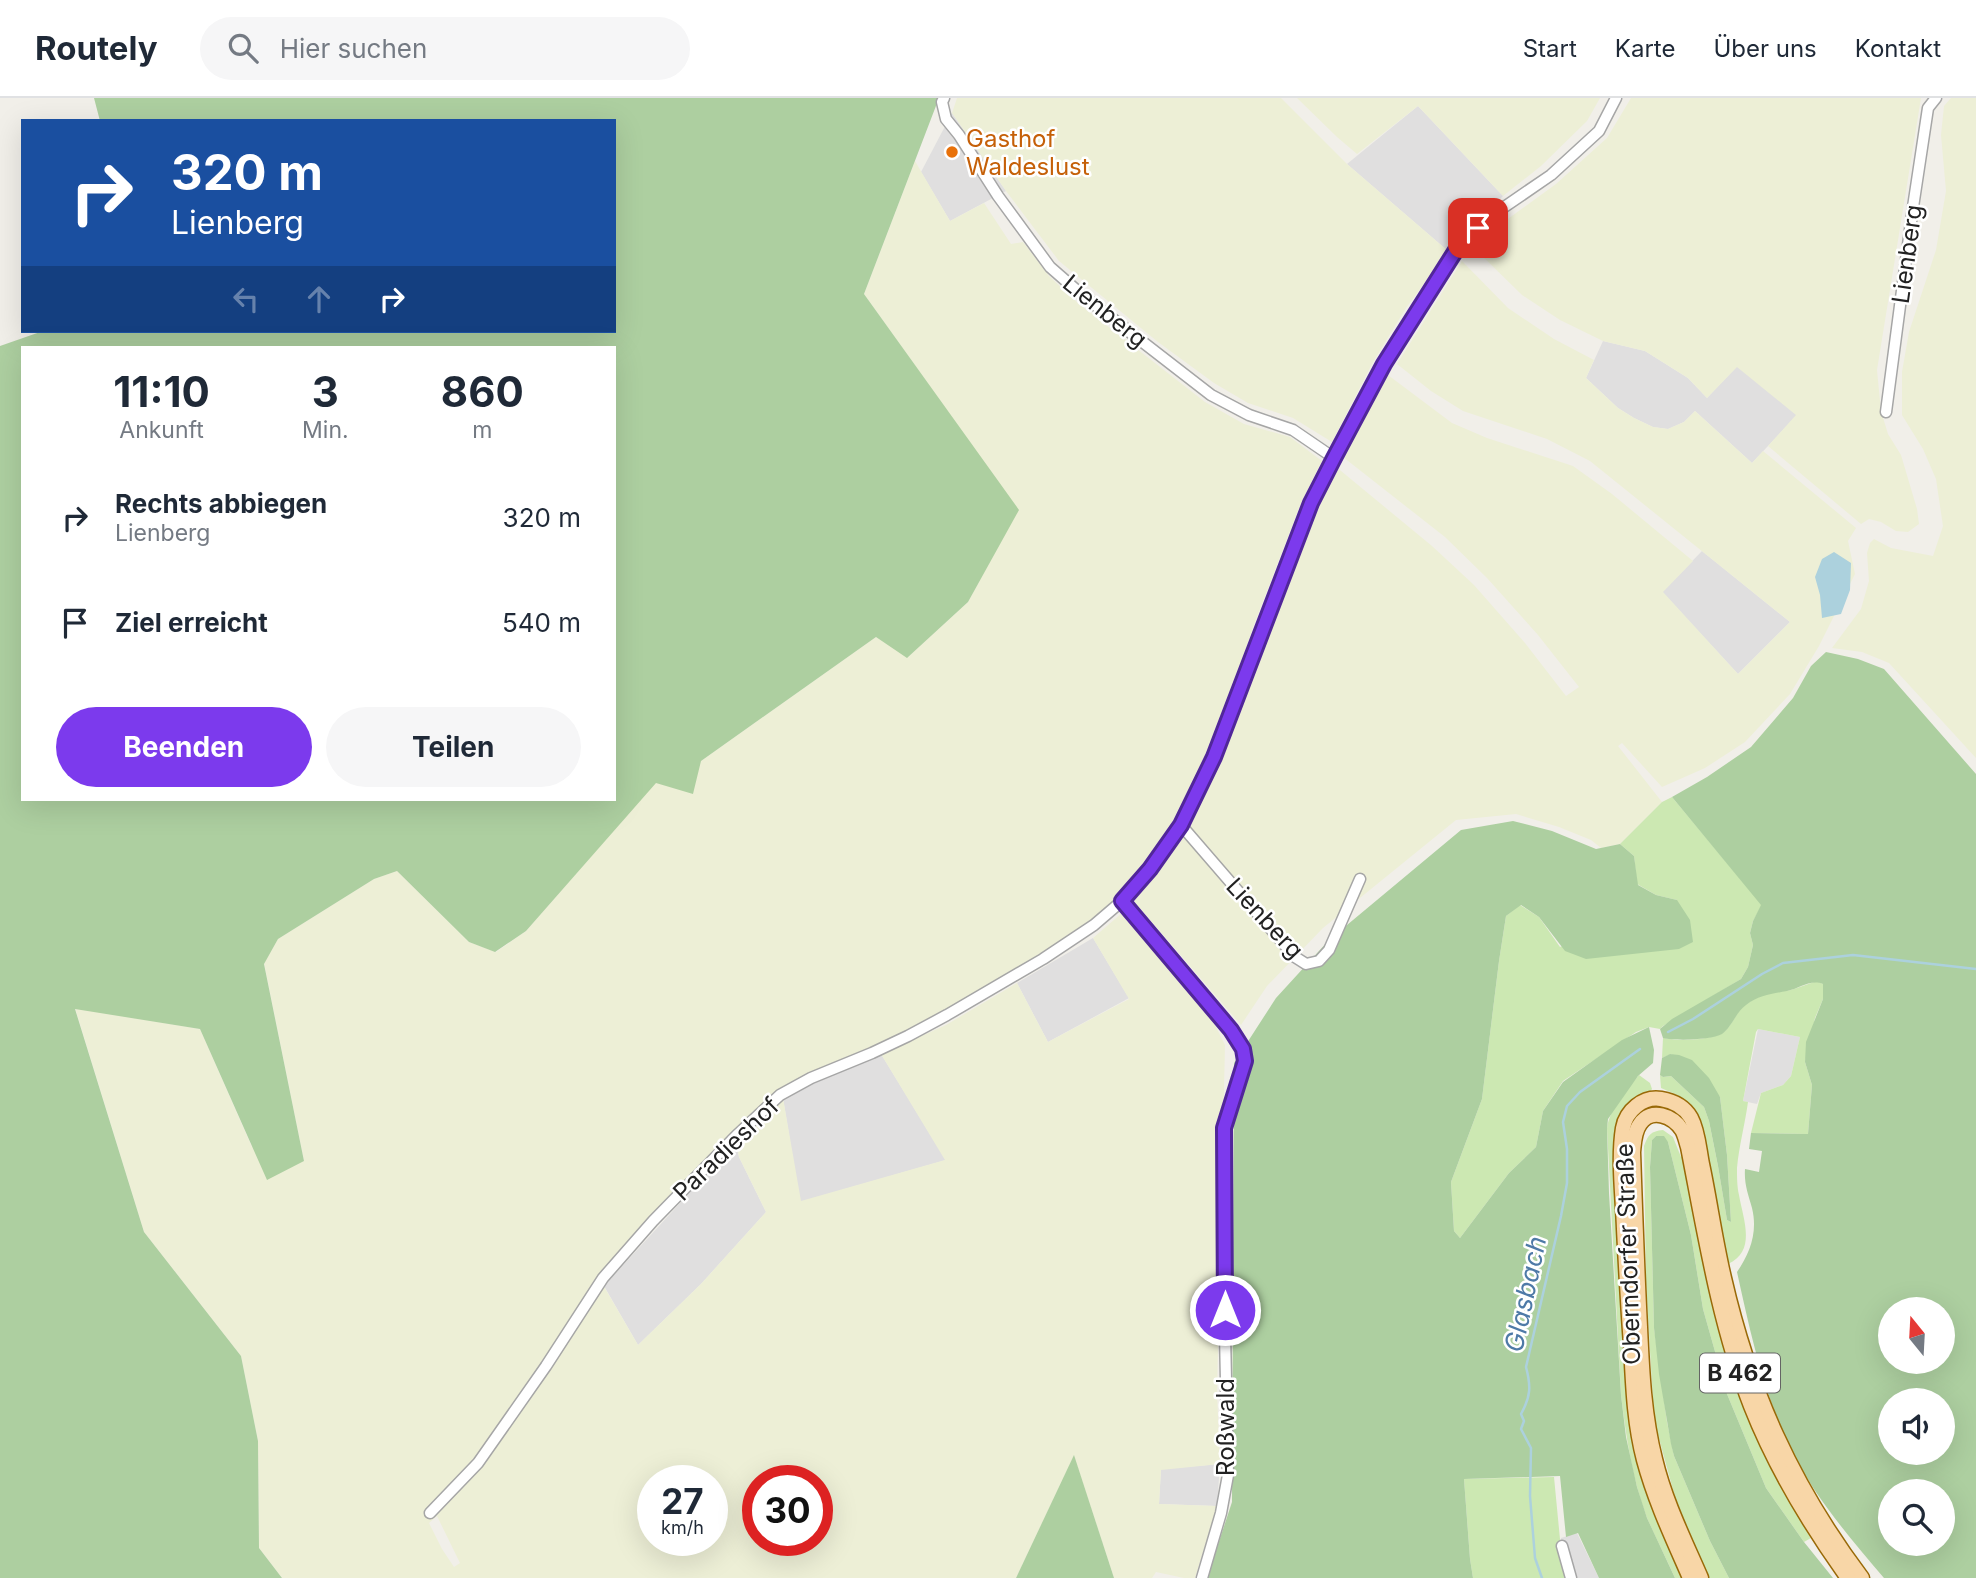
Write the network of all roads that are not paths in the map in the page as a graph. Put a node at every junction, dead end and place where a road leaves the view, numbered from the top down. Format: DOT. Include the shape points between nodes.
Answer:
graph roads {
  1 [pos="944,98"];
  2 [pos="1616,98"];
  3 [pos="1936,98"];
  4 [pos="1886,412"];
  5 [pos="1334,458"];
  6 [pos="1181,825"];
  7 [pos="1360,879"];
  8 [pos="1122,901"];
  9 [pos="430,1513"];
  10 [pos="1562,1546"];
  11 [pos="1202,1578"];
  12 [pos="1571,1578"];
  13 [pos="1690,1578"];
  14 [pos="1701,1578"];
  15 [pos="1848,1578"];
  16 [pos="1861,1578"];
  1 -- 5 [label="street, Lienberg" via="946,119 1050,267 1211,395 1248,415 1293,430"];
  2 -- 5 [label="street" via="1590,140 1458,247 1384,364"];
  3 -- 4 [label="street, Lienberg" via="1928,108"];
  5 -- 6 [label="street" via="1311,503 1214,757"];
  6 -- 7 [label="street, Lienberg" via="1306,964 1319,961 1329,950"];
  6 -- 8 [label="street"];
  8 -- 9 [label="street, Paradieshof" via="1094,925 947,1015 780,1095 687,1186 603,1278 478,1463"];
  8 -- 11 [label="street, Roßwald" via="1231,1030 1245,1061 1224,1128 1228,1475"];
  10 -- 12 [label="street"];
  13 -- 16 [label="main road, Oberndorfer Straße / B 462" via="1644,1460 1633,1390 1623,1127 1638,1104 1655,1098 1677,1103 1691,1118 1723,1276 1751,1371 1793,1471"];
  14 -- 15 [label="main road, Oberndorfer Straße / B 462" via="1661,1483 1643,1384 1633,1152 1641,1122 1658,1114 1683,1131 1720,1303 1752,1406 1809,1521"];
}
